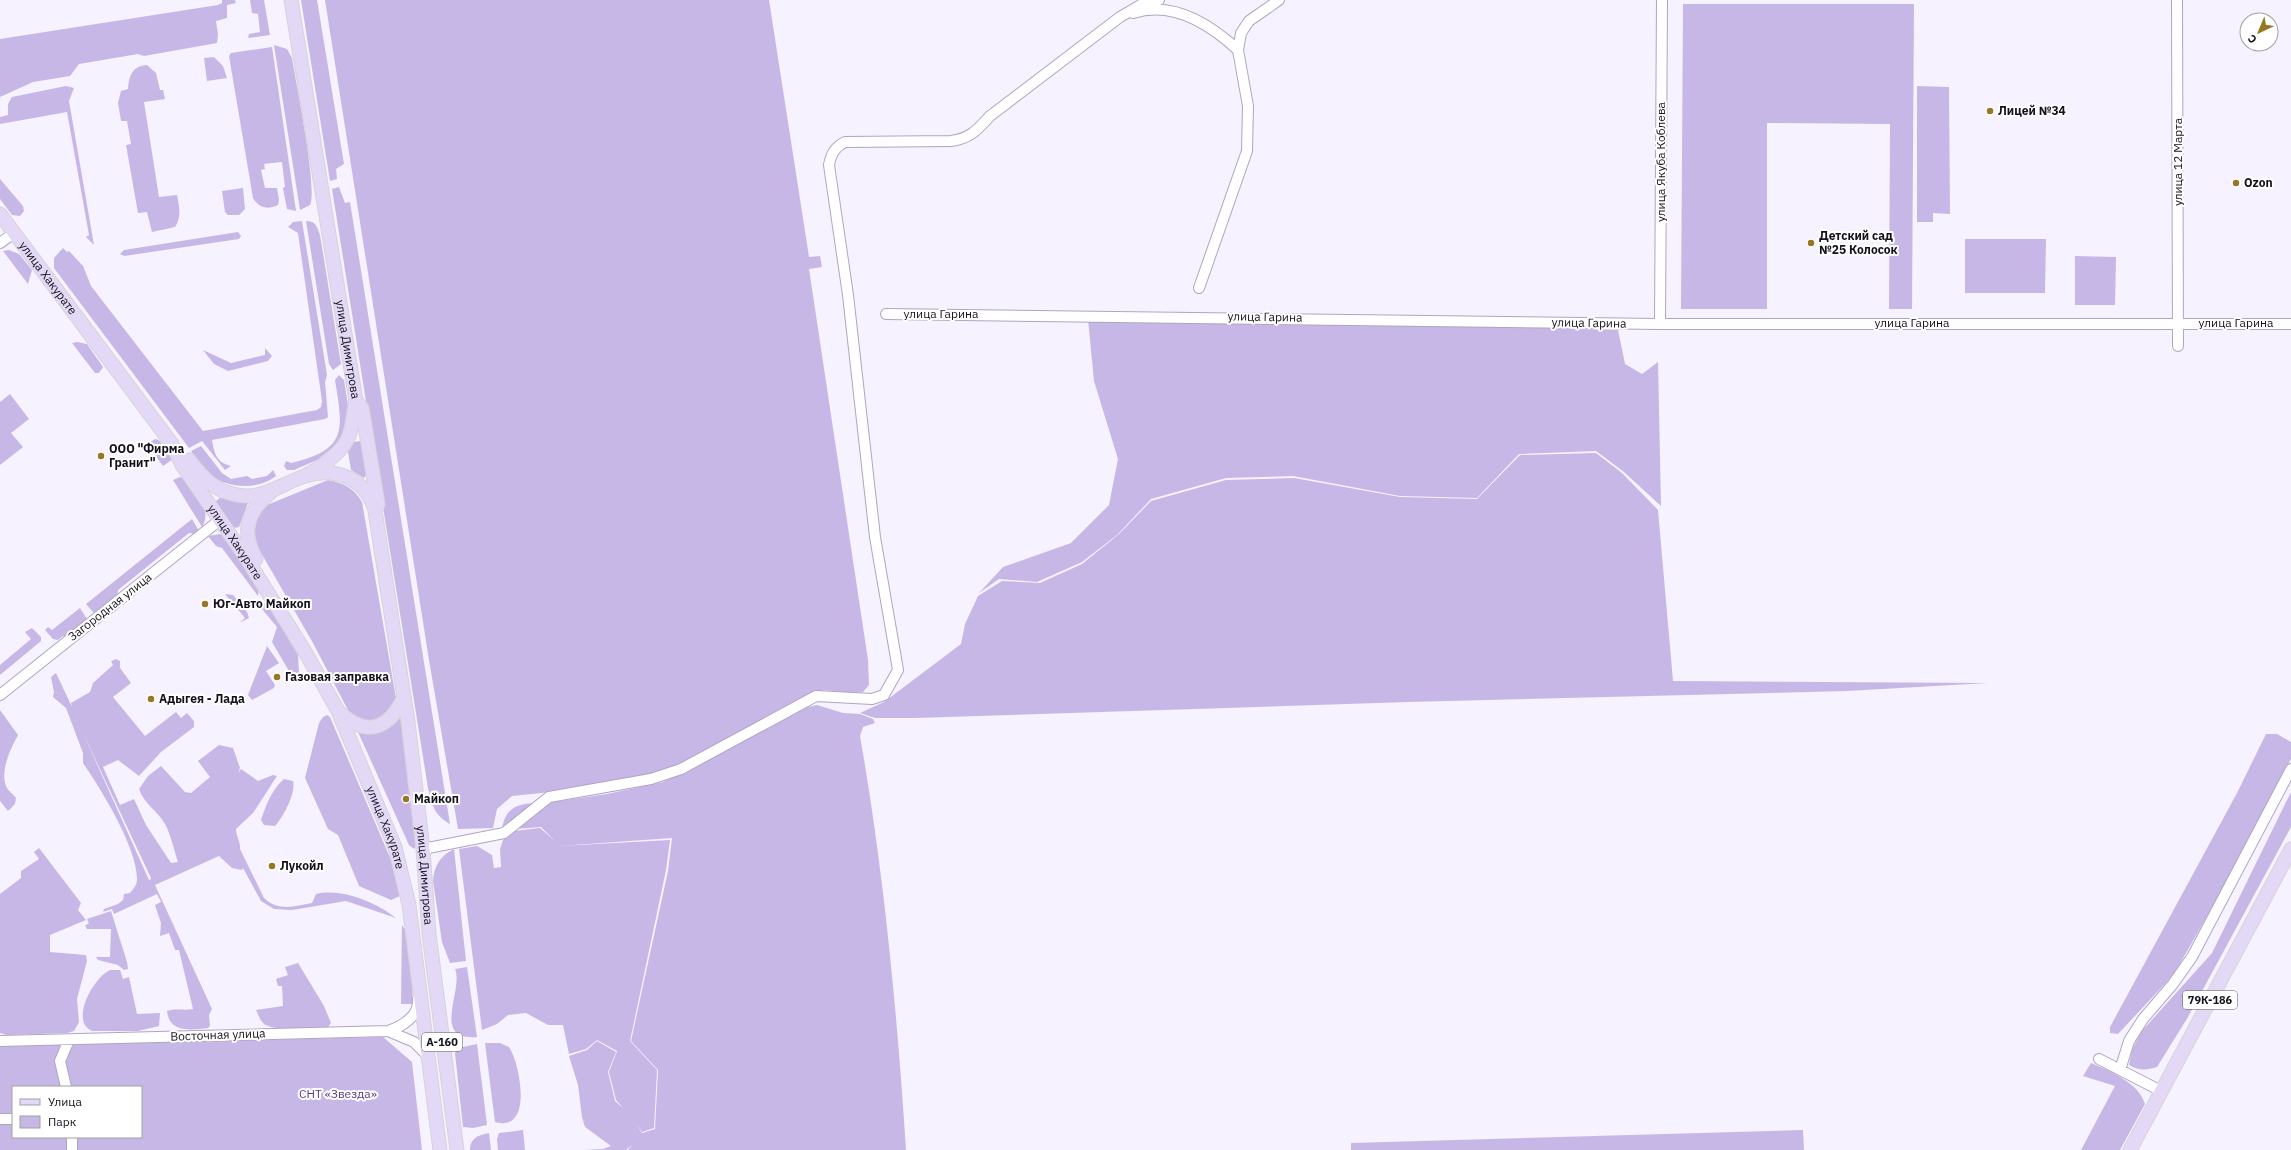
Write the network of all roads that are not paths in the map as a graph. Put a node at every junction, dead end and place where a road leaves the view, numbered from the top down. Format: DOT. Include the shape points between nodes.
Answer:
graph roads {
  1 [pos="291,0"];
  2 [pos="1159,0"];
  3 [pos="1279,0"];
  4 [pos="1662,0"];
  5 [pos="2177,0"];
  6 [pos="1119,18"];
  7 [pos="1238,50"];
  8 [pos="0,214"];
  9 [pos="14,232"];
  10 [pos="0,243"];
  11 [pos="1199,288"];
  12 [pos="886,314"];
  13 [pos="2178,323"];
  14 [pos="1660,324"];
  15 [pos="2291,324"];
  16 [pos="2178,346"];
  17 [pos="356,402"];
  18 [pos="172,444"];
  19 [pos="305,476"];
  20 [pos="271,492"];
  21 [pos="375,511"];
  22 [pos="221,519"];
  23 [pos="264,586"];
  24 [pos="0,695"];
  25 [pos="404,697"];
  26 [pos="338,711"];
  27 [pos="2291,769"];
  28 [pos="424,849"];
  29 [pos="2291,851"];
  30 [pos="417,970"];
  31 [pos="388,1031"];
  32 [pos="69,1040"];
  33 [pos="0,1041"];
  34 [pos="428,1057"];
  35 [pos="2099,1059"];
  36 [pos="2120,1070"];
  37 [pos="66,1086"];
  38 [pos="2161,1091"];
  39 [pos="0,1119"];
  40 [pos="12,1119"];
  41 [pos="72,1138"];
  42 [pos="72,1150"];
  43 [pos="440,1150"];
  44 [pos="457,1150"];
  45 [pos="2130,1150"];
  1 -- 17 [label="main road, улица Димитрова"];
  2 -- 6 [label="street" via="1144,3"];
  3 -- 7 [label="street" via="1249,21 1241,33"];
  4 -- 14 [label="street, улица Якуба Коблева"];
  5 -- 13 [label="street, улица 12 Марта"];
  6 -- 7 [label="street" via="1152,9 1174,10 1198,19 1220,33"];
  6 -- 28 [label="street" via="990,116 975,132 964,139 845,142 838,146 830,157 876,536 898,670 884,695 872,699 816,696 681,769 651,779 549,797 504,833"];
  7 -- 11 [label="street" via="1248,106 1247,151"];
  8 -- 9 [label="main road, улица Хакурате"];
  9 -- 10 [label="street"];
  9 -- 18 [label="main road, улица Хакурате"];
  12 -- 14 [label="street, улица Гарина"];
  13 -- 14 [label="street, улица Гарина"];
  13 -- 15 [label="street, улица Гарина"];
  13 -- 16 [label="street, улица 12 Марта"];
  17 -- 19 [label="main road" via="349,436 344,445 333,457"];
  17 -- 21 [label="main road, улица Димитрова" via="362,408 370,453 378,504"];
  18 -- 20 [label="main road" via="203,478 220,489 255,495"];
  18 -- 22 [label="main road, улица Хакурате" via="182,465"];
  19 -- 20 [label="main road"];
  19 -- 21 [label="main road" via="331,473 352,477 370,498"];
  20 -- 23 [label="main road" via="252,511 247,534 249,547 259,565"];
  21 -- 25 [label="main road, улица Димитрова"];
  22 -- 23 [label="main road, улица Хакурате"];
  22 -- 24 [label="street, Загородная улица"];
  23 -- 26 [label="main road, улица Хакурате"];
  25 -- 26 [label="main road" via="392,717 378,726 367,728 358,725 348,721"];
  25 -- 28 [label="main road, улица Димитрова"];
  26 -- 30 [label="main road, улица Хакурате" via="395,847 404,877"];
  27 -- 36 [label="street" via="2192,957 2174,984 2143,1019 2129,1041"];
  28 -- 44 [label="main road, улица Димитрова / А-160" via="429,934"];
  29 -- 38 [label="main road, 79К-186"];
  30 -- 31 [label="street" via="417,1008 402,1026"];
  30 -- 34 [label="main road, улица Хакурате / А-160"];
  31 -- 32 [label="street, Восточная улица"];
  31 -- 34 [label="street, Восточная улица" via="414,1042"];
  32 -- 33 [label="street, Восточная улица"];
  32 -- 37 [label="street" via="60,1061"];
  34 -- 43 [label="main road, А-160"];
  35 -- 36 [label="street"];
  36 -- 38 [label="street"];
  38 -- 45 [label="main road, 79К-186"];
  39 -- 40 [label="street"];
  41 -- 42 [label="street"];
}
